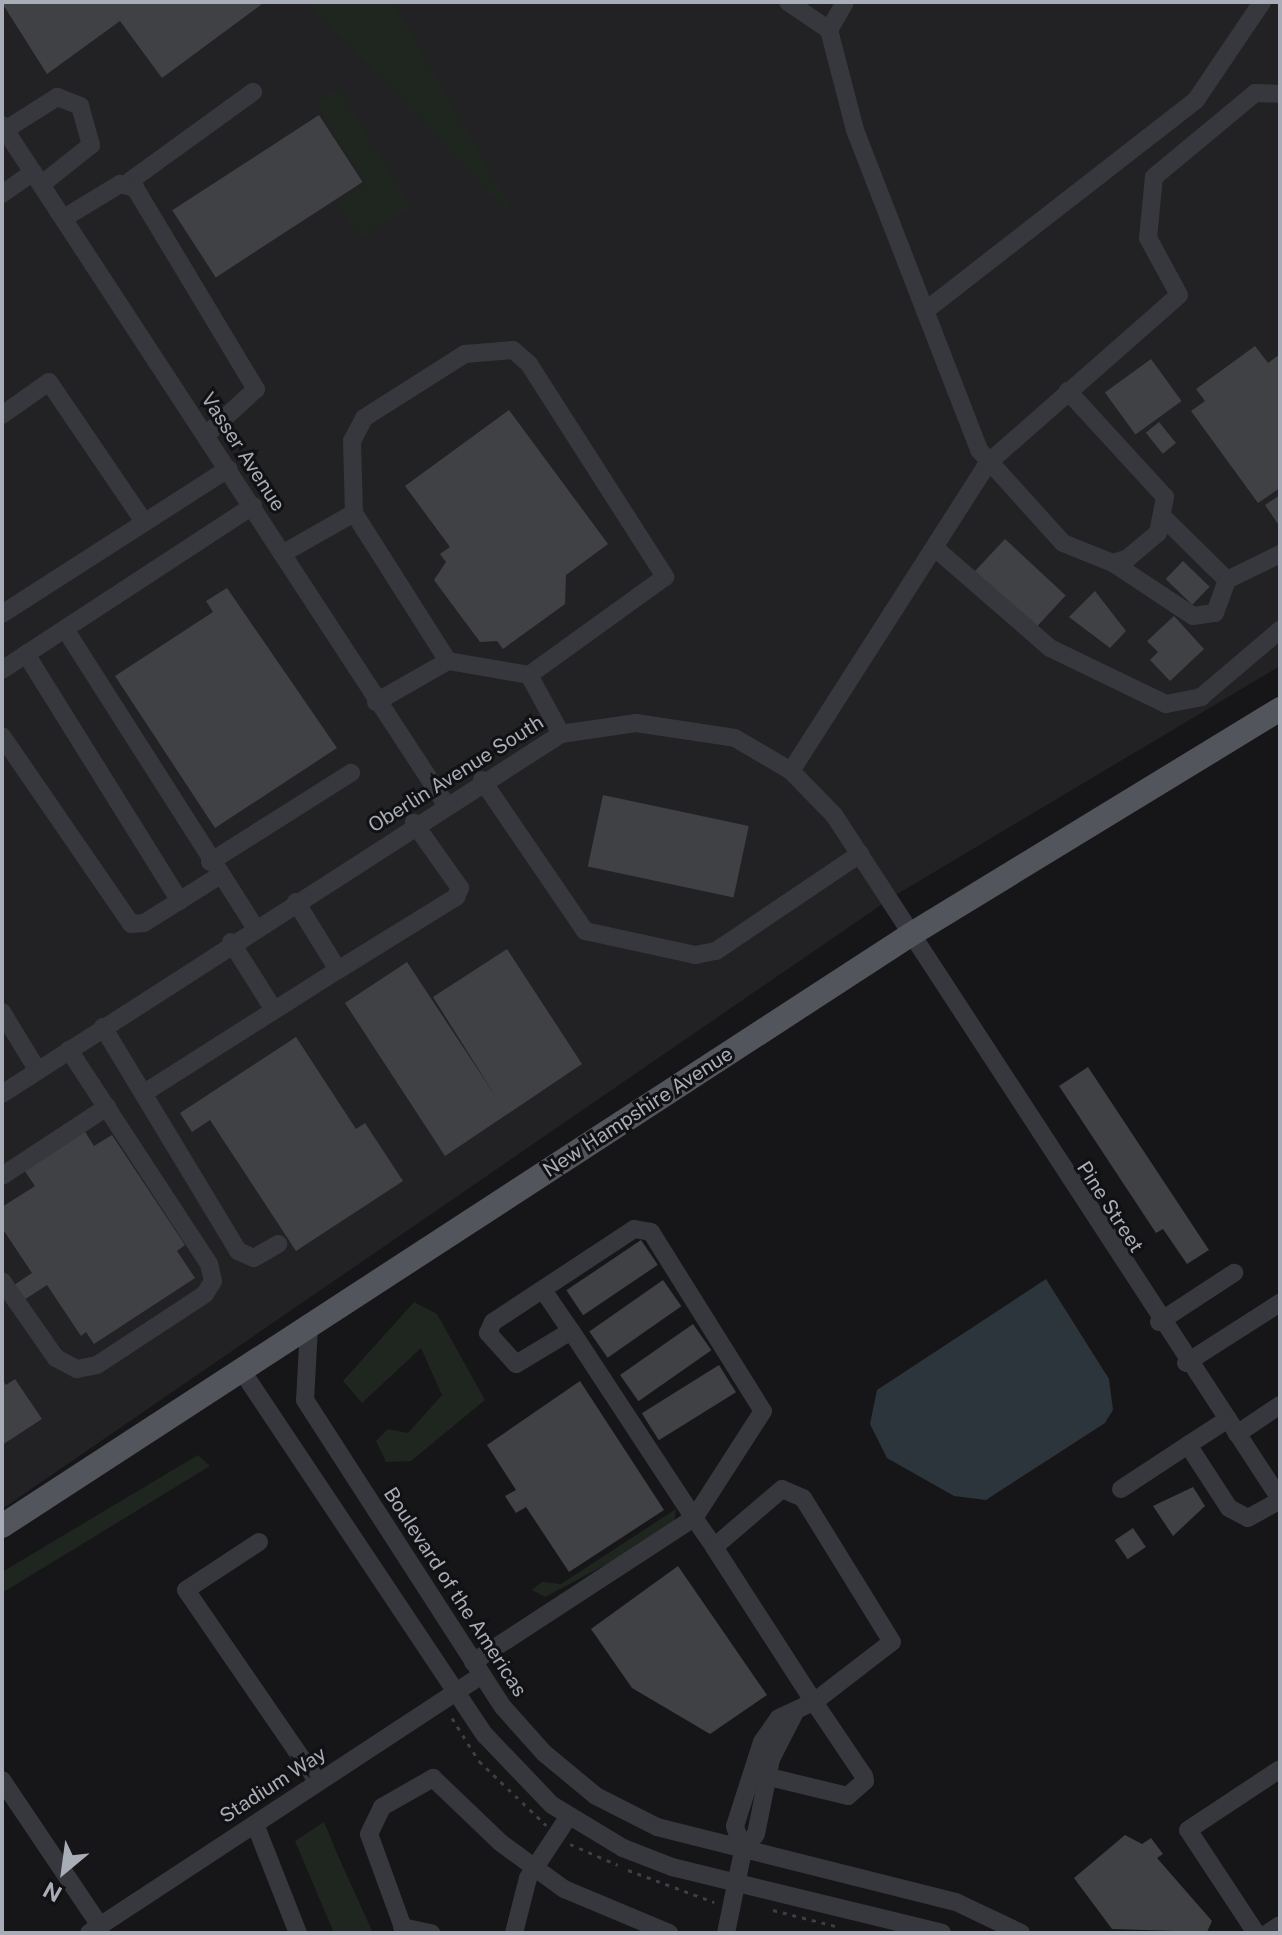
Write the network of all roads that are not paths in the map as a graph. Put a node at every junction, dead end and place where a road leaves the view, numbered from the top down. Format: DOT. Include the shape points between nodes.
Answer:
graph roads {
  1 [pos="788,2"];
  2 [pos="845,2"];
  3 [pos="1262,2"];
  4 [pos="829,30"];
  5 [pos="253,92"];
  6 [pos="1280,94"];
  7 [pos="4,128"];
  8 [pos="37,178"];
  9 [pos="130,181"];
  10 [pos="2,194"];
  11 [pos="64,218"];
  12 [pos="925,311"];
  13 [pos="1068,391"];
  14 [pos="2,415"];
  15 [pos="207,434"];
  16 [pos="988,463"];
  17 [pos="228,469"];
  18 [pos="253,506"];
  19 [pos="354,513"];
  20 [pos="142,519"];
  21 [pos="1165,519"];
  22 [pos="935,548"];
  23 [pos="282,554"];
  24 [pos="1280,554"];
  25 [pos="1113,563"];
  26 [pos="1227,580"];
  27 [pos="2,614"];
  28 [pos="65,629"];
  29 [pos="1280,630"];
  30 [pos="26,654"];
  31 [pos="448,661"];
  32 [pos="2,670"];
  33 [pos="529,675"];
  34 [pos="376,702"];
  35 [pos="1280,709"];
  36 [pos="561,734"];
  37 [pos="2,736"];
  38 [pos="791,771"];
  39 [pos="351,773"];
  40 [pos="482,780"];
  41 [pos="445,803"];
  42 [pos="414,823"];
  43 [pos="860,854"];
  44 [pos="214,869"];
  45 [pos="180,901"];
  46 [pos="296,902"];
  47 [pos="255,927"];
  48 [pos="910,935"];
  49 [pos="231,942"];
  50 [pos="338,970"];
  51 [pos="274,1010"];
  52 [pos="2,1012"];
  53 [pos="103,1027"];
  54 [pos="69,1050"];
  55 [pos="38,1071"];
  56 [pos="144,1093"];
  57 [pos="2,1094"];
  58 [pos="107,1107"];
  59 [pos="2,1176"];
  60 [pos="278,1244"];
  61 [pos="1234,1273"];
  62 [pos="2,1281"];
  63 [pos="543,1290"];
  64 [pos="1280,1303"];
  65 [pos="1159,1322"];
  66 [pos="309,1327"];
  67 [pos="571,1331"];
  68 [pos="1186,1363"];
  69 [pos="242,1371"];
  70 [pos="1280,1405"];
  71 [pos="1232,1426"];
  72 [pos="1188,1445"];
  73 [pos="1121,1489"];
  74 [pos="1280,1499"];
  75 [pos="694,1518"];
  76 [pos="2,1526"];
  77 [pos="259,1542"];
  78 [pos="714,1547"];
  79 [pos="478,1668"];
  80 [pos="457,1691"];
  81 [pos="814,1702"];
  82 [pos="794,1713"];
  83 [pos="1280,1769"];
  84 [pos="769,1777"];
  85 [pos="2,1780"];
  86 [pos="318,1782"];
  87 [pos="569,1816"];
  88 [pos="255,1824"];
  89 [pos="743,1851"];
  90 [pos="533,1868"];
  91 [pos="738,1882"];
  92 [pos="1280,1925"];
  93 [pos="642,1929"];
  94 [pos="94,1930"];
  95 [pos="404,1930"];
  96 [pos="298,1933"];
  97 [pos="431,1933"];
  98 [pos="514,1933"];
  99 [pos="669,1933"];
  100 [pos="726,1933"];
  101 [pos="942,1933"];
  102 [pos="1021,1933"];
  103 [pos="1256,1933"];
  104 [pos="1268,1933"];
  1 -- 4 [label="street"];
  2 -- 4 [label="street"];
  3 -- 12 [label="street" via="1196,100"];
  4 -- 12 [label="street" via="855,130"];
  5 -- 9 [label="street"];
  6 -- 13 [label="street" via="1255,93 1154,177 1148,238 1179,295"];
  7 -- 8 [label="street, Vasser Avenue"];
  7 -- 8 [label="street" via="57,97 80,106 91,145"];
  8 -- 10 [label="street"];
  8 -- 11 [label="street, Vasser Avenue"];
  9 -- 11 [label="street"];
  9 -- 15 [label="street" via="256,389"];
  11 -- 15 [label="street, Vasser Avenue"];
  12 -- 16 [label="street"];
  13 -- 16 [label="street"];
  13 -- 21 [label="street" via="1165,497"];
  14 -- 20 [label="street" via="49,382"];
  15 -- 17 [label="street, Vasser Avenue"];
  16 -- 22 [label="street"];
  16 -- 25 [label="street" via="1063,543"];
  17 -- 18 [label="street, Vasser Avenue"];
  17 -- 20 [label="street"];
  18 -- 23 [label="street, Vasser Avenue"];
  18 -- 28 [label="street"];
  19 -- 23 [label="street"];
  19 -- 31 [label="street"];
  19 -- 33 [label="street" via="352,441 364,418 465,354 513,350 529,364 665,577"];
  20 -- 27 [label="street"];
  21 -- 25 [label="street" via="1128,558"];
  21 -- 26 [label="street"];
  22 -- 29 [label="street" via="1050,648 1166,704 1201,697"];
  22 -- 38 [label="street"];
  23 -- 34 [label="street, Vasser Avenue"];
  24 -- 26 [label="street"];
  25 -- 26 [label="street" via="1205,618 1222,606"];
  28 -- 30 [label="street"];
  28 -- 44 [label="street"];
  30 -- 32 [label="street"];
  30 -- 45 [label="street"];
  31 -- 33 [label="street"];
  31 -- 34 [label="street"];
  33 -- 36 [label="street"];
  34 -- 41 [label="street, Vasser Avenue"];
  35 -- 48 [label="main road, New Hampshire Avenue"];
  36 -- 38 [label="street, Oberlin Avenue South" via="680,724 735,738"];
  36 -- 40 [label="street, Oberlin Avenue South"];
  37 -- 45 [label="street" via="131,924"];
  38 -- 43 [label="street, Oberlin Avenue South"];
  39 -- 44 [label="street"];
  40 -- 41 [label="street, Oberlin Avenue South"];
  40 -- 43 [label="street" via="585,931 695,955 716,951"];
  41 -- 42 [label="street, Oberlin Avenue South"];
  42 -- 46 [label="street, Oberlin Avenue South"];
  42 -- 50 [label="street" via="460,888 456,897"];
  43 -- 48 [label="street, Oberlin Avenue South"];
  44 -- 45 [label="street"];
  44 -- 47 [label="street"];
  46 -- 47 [label="street, Oberlin Avenue South"];
  46 -- 50 [label="street"];
  47 -- 49 [label="street, Oberlin Avenue South"];
  48 -- 65 [label="street, Pine Street"];
  48 -- 66 [label="main road, New Hampshire Avenue"];
  49 -- 51 [label="street"];
  49 -- 53 [label="street, Oberlin Avenue South"];
  50 -- 51 [label="street"];
  51 -- 56 [label="street"];
  52 -- 55 [label="street"];
  53 -- 54 [label="street, Oberlin Avenue South"];
  53 -- 56 [label="street"];
  54 -- 55 [label="street, Oberlin Avenue South"];
  54 -- 58 [label="street"];
  55 -- 57 [label="street, Oberlin Avenue South"];
  56 -- 60 [label="street" via="243,1258"];
  58 -- 59 [label="street"];
  58 -- 62 [label="street" via="209,1264 210,1289 97,1365 77,1369 56,1358"];
  61 -- 65 [label="street"];
  63 -- 67 [label="street"];
  63 -- 67 [label="street" via="493,1322 489,1336 516,1364"];
  63 -- 75 [label="street" via="634,1229 647,1229 659,1242 763,1411"];
  64 -- 68 [label="street"];
  65 -- 68 [label="street, Pine Street"];
  66 -- 69 [label="main road, New Hampshire Avenue"];
  66 -- 79 [label="street, Boulevard of the Americas" via="305,1400"];
  67 -- 75 [label="street"];
  68 -- 71 [label="street, Pine Street"];
  69 -- 76 [label="main road, New Hampshire Avenue"];
  69 -- 80 [label="street"];
  70 -- 71 [label="street"];
  71 -- 72 [label="street"];
  71 -- 74 [label="street, Pine Street"];
  72 -- 73 [label="street"];
  72 -- 74 [label="street" via="1238,1516"];
  75 -- 78 [label="street"];
  75 -- 79 [label="street, Stadium Way"];
  77 -- 86 [label="street" via="186,1590"];
  78 -- 81 [label="street"];
  78 -- 81 [label="street" via="775,1492 798,1493 888,1628 892,1642 885,1654"];
  79 -- 80 [label="street, Stadium Way"];
  79 -- 89 [label="street, Boulevard of the Americas" via="544,1753 596,1796 657,1827"];
  80 -- 86 [label="street, Stadium Way"];
  80 -- 87 [label="street" via="517,1773"];
  81 -- 82 [label="street"];
  81 -- 84 [label="street" via="864,1776 862,1790 848,1796"];
  82 -- 84 [label="street"];
  82 -- 89 [label="street" via="779,1718 756,1753 735,1826"];
  83 -- 103 [label="street" via="1188,1830"];
  84 -- 89 [label="street" via="756,1834"];
  85 -- 94 [label="street"];
  86 -- 88 [label="street, Stadium Way"];
  87 -- 90 [label="street"];
  87 -- 91 [label="street" via="623,1848"];
  88 -- 94 [label="street, Stadium Way"];
  88 -- 96 [label="street"];
  89 -- 91 [label="street"];
  89 -- 102 [label="street, Boulevard of the Americas" via="956,1902"];
  90 -- 93 [label="street"];
  90 -- 95 [label="street" via="443,1783 419,1783 382,1807 369,1834"];
  90 -- 98 [label="street"];
  91 -- 100 [label="street"];
  91 -- 101 [label="street"];
  92 -- 104 [label="street"];
  93 -- 99 [label="street"];
  95 -- 97 [label="street"];
}
